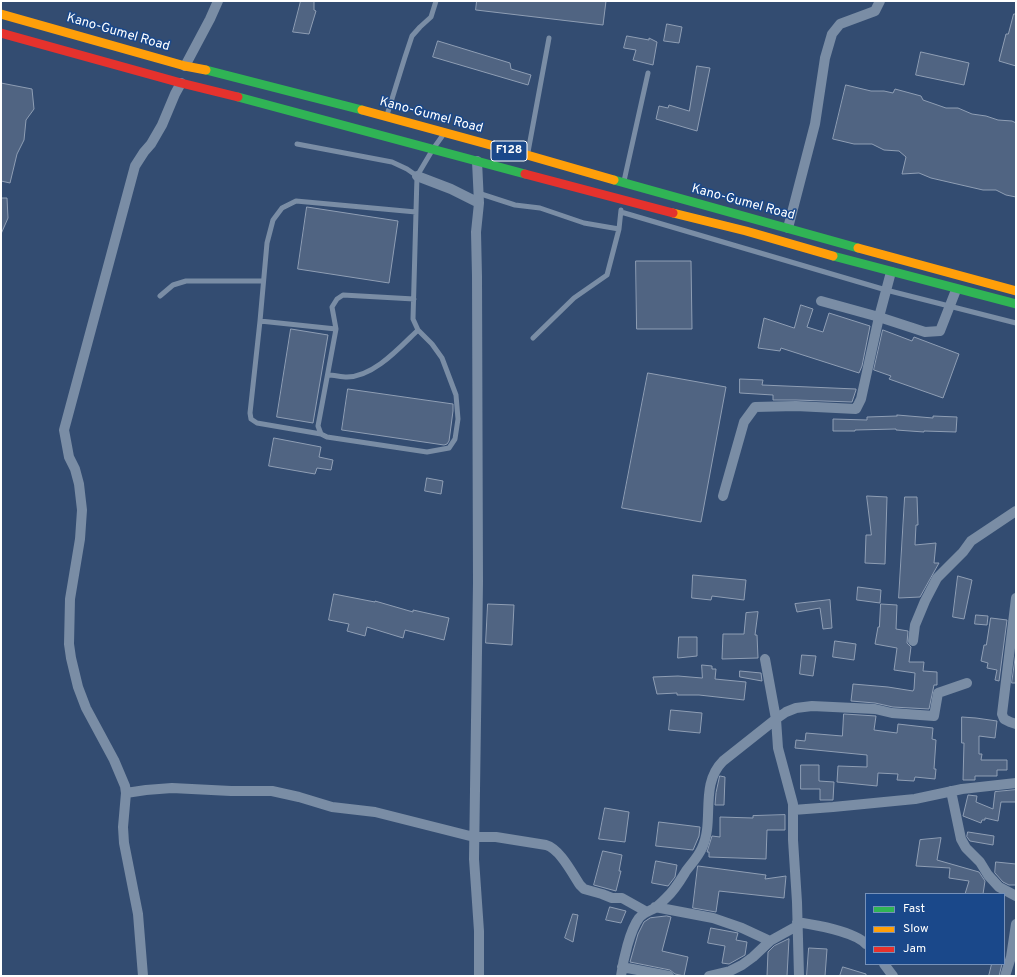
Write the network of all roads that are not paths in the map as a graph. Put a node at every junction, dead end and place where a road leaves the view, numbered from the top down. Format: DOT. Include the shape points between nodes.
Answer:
graph roads {
  1 [pos="218,1"];
  2 [pos="436,1"];
  3 [pos="880,1"];
  4 [pos="1,14"];
  5 [pos="1,33"];
  6 [pos="548,38"];
  7 [pos="185,66"];
  8 [pos="648,73"];
  9 [pos="181,83"];
  10 [pos="386,118"];
  11 [pos="444,134"];
  12 [pos="297,144"];
  13 [pos="433,149"];
  14 [pos="527,155"];
  15 [pos="477,161"];
  16 [pos="417,176"];
  17 [pos="624,184"];
  18 [pos="478,198"];
  19 [pos="622,199"];
  20 [pos="416,212"];
  21 [pos="621,212"];
  22 [pos="788,228"];
  23 [pos="619,229"];
  24 [pos="932,268"];
  25 [pos="890,272"];
  26 [pos="263,281"];
  27 [pos="929,281"];
  28 [pos="886,290"];
  29 [pos="956,290"];
  30 [pos="1016,291"];
  31 [pos="160,296"];
  32 [pos="414,299"];
  33 [pos="821,301"];
  34 [pos="1016,304"];
  35 [pos="950,306"];
  36 [pos="878,317"];
  37 [pos="260,321"];
  38 [pos="1016,323"];
  39 [pos="336,329"];
  40 [pos="418,330"];
  41 [pos="533,338"];
  42 [pos="328,375"];
  43 [pos="321,434"];
  44 [pos="723,496"];
  45 [pos="1016,511"];
  46 [pos="1016,598"];
  47 [pos="913,641"];
  48 [pos="765,659"];
  49 [pos="967,683"];
  50 [pos="776,719"];
  51 [pos="1016,724"];
  52 [pos="1016,783"];
  53 [pos="951,791"];
  54 [pos="126,793"];
  55 [pos="793,810"];
  56 [pos="474,837"];
  57 [pos="1016,896"];
  58 [pos="651,909"];
  59 [pos="797,924"];
  60 [pos="1016,924"];
  61 [pos="770,940"];
  62 [pos="865,943"];
  63 [pos="1014,949"];
  64 [pos="885,965"];
  65 [pos="623,973"];
  66 [pos="143,976"];
  67 [pos="479,976"];
  68 [pos="650,976"];
  69 [pos="669,976"];
  70 [pos="708,976"];
  71 [pos="799,976"];
  72 [pos="893,976"];
  73 [pos="1005,976"];
  1 -- 7 [label="street"];
  2 -- 10 [label="lane" via="431,17 412,36"];
  3 -- 22 [label="street" via="875,11 840,24 832,34 815,124"];
  4 -- 7 [label="main road, Kano-Gumel Road / F128"];
  5 -- 9 [label="main road, Kano-Gumel Road / F128"];
  6 -- 14 [label="lane"];
  7 -- 10 [label="main road, Kano-Gumel Road / F128"];
  8 -- 17 [label="lane"];
  9 -- 13 [label="main road, Kano-Gumel Road / F128"];
  9 -- 54 [label="street" via="151,144 135,166 64,430 69,457 76,469 82,510 70,599 70,658 86,708 123,779"];
  10 -- 11 [label="main road, Kano-Gumel Road / F128"];
  11 -- 13 [label="lane"];
  11 -- 14 [label="main road, Kano-Gumel Road / F128"];
  12 -- 16 [label="lane" via="392,162"];
  13 -- 15 [label="main road, Kano-Gumel Road / F128"];
  13 -- 16 [label="lane"];
  14 -- 17 [label="main road, Kano-Gumel Road / F128"];
  15 -- 18 [label="street"];
  15 -- 19 [label="main road, Kano-Gumel Road / F128"];
  16 -- 18 [label="street"];
  16 -- 20 [label="lane"];
  17 -- 22 [label="main road, Kano-Gumel Road / F128"];
  18 -- 23 [label="lane" via="494,197 515,205 540,208 584,223"];
  18 -- 56 [label="street" via="478,568"];
  19 -- 21 [label="lane"];
  19 -- 25 [label="main road, Kano-Gumel Road / F128"];
  20 -- 26 [label="lane" via="296,201 282,208 273,220 267,243"];
  20 -- 32 [label="lane"];
  21 -- 23 [label="lane"];
  21 -- 28 [label="lane"];
  22 -- 24 [label="main road, Kano-Gumel Road / F128"];
  23 -- 41 [label="lane" via="607,275 574,298"];
  24 -- 27 [label="main road"];
  24 -- 30 [label="main road, Kano-Gumel Road / F128"];
  25 -- 27 [label="main road, Kano-Gumel Road / F128"];
  25 -- 28 [label="street"];
  26 -- 31 [label="lane" via="186,282 173,285"];
  26 -- 37 [label="lane"];
  27 -- 29 [label="main road, Kano-Gumel Road / F128"];
  28 -- 35 [label="lane"];
  28 -- 36 [label="street"];
  29 -- 34 [label="main road, Kano-Gumel Road / F128"];
  29 -- 35 [label="street"];
  32 -- 39 [label="lane" via="343,295 332,307"];
  32 -- 40 [label="lane" via="413,319"];
  33 -- 36 [label="street"];
  35 -- 36 [label="street" via="940,331 925,332"];
  35 -- 38 [label="lane"];
  36 -- 44 [label="street" via="861,399 856,409 796,406 755,408 744,422"];
  37 -- 39 [label="lane"];
  37 -- 43 [label="lane" via="250,402 251,419 257,423"];
  39 -- 42 [label="lane"];
  40 -- 42 [label="lane" via="386,360 366,372 348,377"];
  40 -- 43 [label="lane" via="442,358 456,395 458,419 455,439 449,448 427,452"];
  42 -- 43 [label="lane" via="318,426"];
  45 -- 47 [label="street" via="971,541 937,578 915,625"];
  46 -- 51 [label="street" via="1002,714 1004,719"];
  48 -- 50 [label="street"];
  49 -- 50 [label="street" via="938,693 934,716 875,709 812,706 796,708"];
  50 -- 55 [label="street" via="778,748"];
  50 -- 58 [label="street" via="716,768 709,795 704,845 676,888"];
  52 -- 53 [label="street"];
  53 -- 55 [label="street" via="915,799"];
  53 -- 57 [label="street" via="961,839 966,848 999,886"];
  54 -- 56 [label="street" via="172,788 272,791 332,807 375,812"];
  54 -- 66 [label="street" via="124,843 138,914"];
  55 -- 59 [label="street"];
  56 -- 58 [label="street" via="496,836 550,846 560,855 584,889 612,898 622,898"];
  56 -- 67 [label="street"];
  58 -- 61 [label="street" via="713,918"];
  58 -- 65 [label="street" via="639,918 630,939"];
  59 -- 61 [label="street"];
  59 -- 62 [label="street" via="825,927 860,938"];
  59 -- 71 [label="street"];
  60 -- 63 [label="street"];
  61 -- 70 [label="street" via="742,965 730,971"];
  63 -- 73 [label="street"];
  64 -- 72 [label="street"];
  65 -- 68 [label="street" via="626,971"];
  65 -- 69 [label="street"];
}
